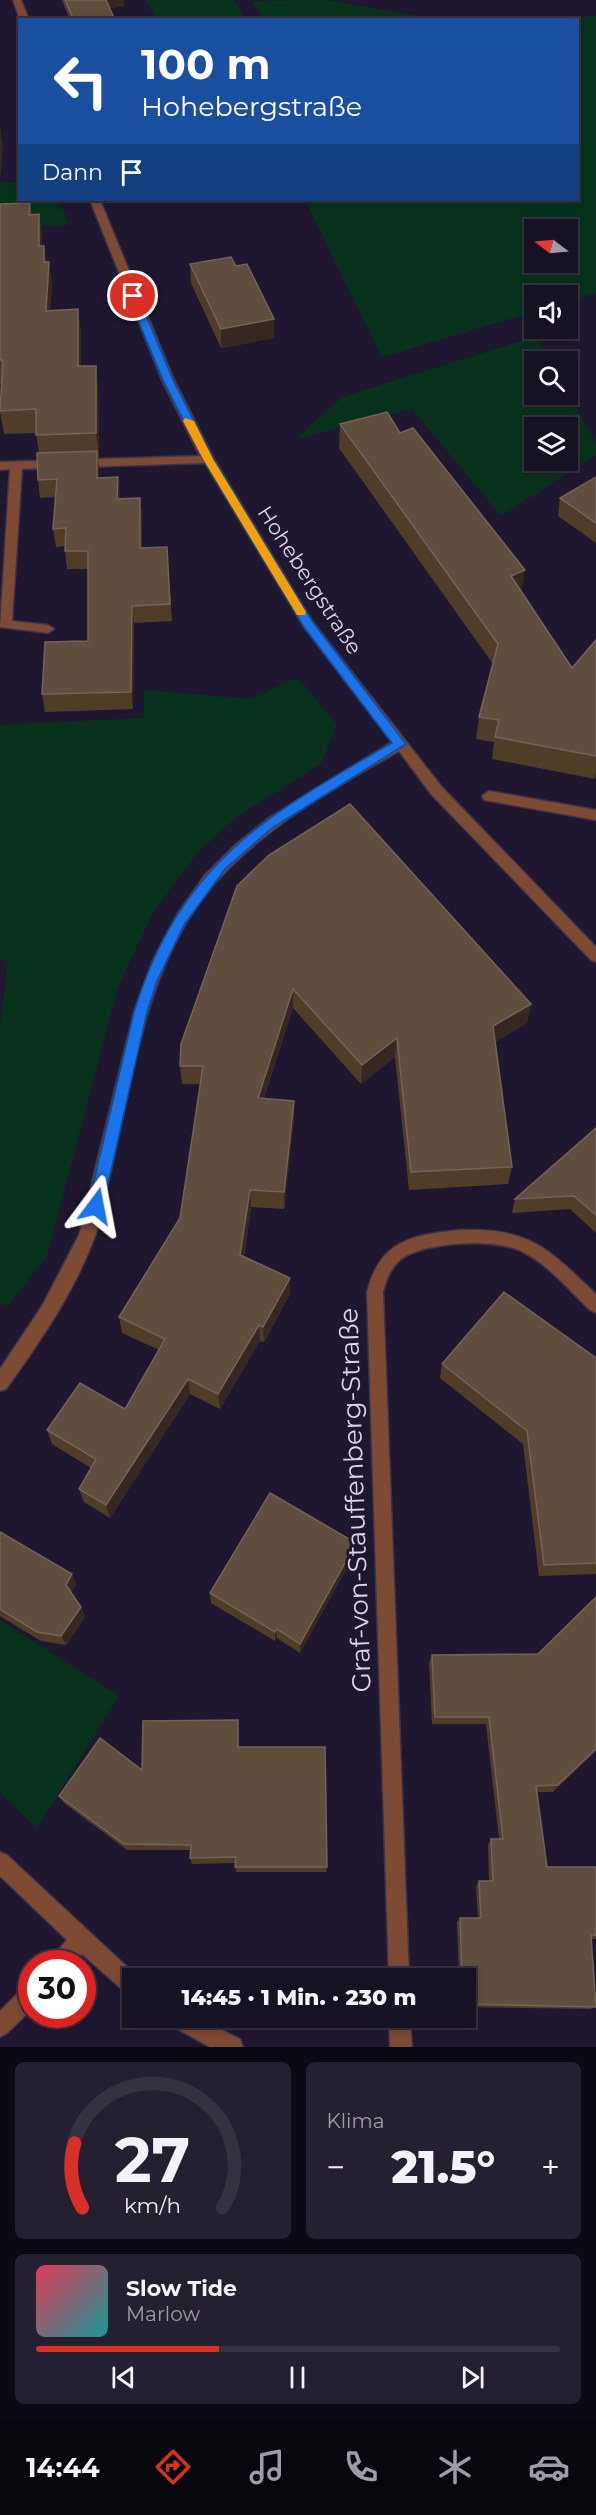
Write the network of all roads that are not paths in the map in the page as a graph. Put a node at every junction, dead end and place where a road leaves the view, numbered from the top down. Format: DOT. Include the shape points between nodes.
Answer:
graph roads {
  1 [pos="17,0"];
  2 [pos="24,18"];
  3 [pos="95,201"];
  4 [pos="208,459"];
  5 [pos="16,465"];
  6 [pos="0,466"];
  7 [pos="48,629"];
  8 [pos="400,744"];
  9 [pos="489,796"];
  10 [pos="596,815"];
  11 [pos="596,956"];
  12 [pos="596,1305"];
  13 [pos="6,1364"];
  14 [pos="0,1383"];
  15 [pos="0,1862"];
  16 [pos="81,1940"];
  17 [pos="72,1950"];
  18 [pos="399,1968"];
  19 [pos="122,1976"];
  20 [pos="18,2007"];
  21 [pos="0,2026"];
  22 [pos="196,2028"];
  23 [pos="400,2028"];
  24 [pos="232,2047"];
  25 [pos="401,2047"];
  1 -- 2 [label="street"];
  3 -- 4 [label="street, Hohebergstraße" via="168,380"];
  4 -- 5 [label="street"];
  4 -- 8 [label="street, Hohebergstraße" via="308,624"];
  5 -- 6 [label="street"];
  5 -- 7 [label="street" via="5,625"];
  8 -- 11 [label="street, Hohebergstraße" via="436,790"];
  8 -- 13 [label="street" via="267,824 220,866 178,922 150,981 87,1235 62,1287"];
  9 -- 10 [label="street"];
  12 -- 18 [label="street, Graf-von-Stauffenberg-Straße" via="528,1245 502,1237 477,1236 410,1245 386,1262 379,1276 376,1303"];
  13 -- 14 [label="street"];
  15 -- 16 [label="street"];
  16 -- 17 [label="street"];
  16 -- 19 [label="street"];
  20 -- 21 [label="street"];
  22 -- 24 [label="street"];
  23 -- 25 [label="street"];
}
